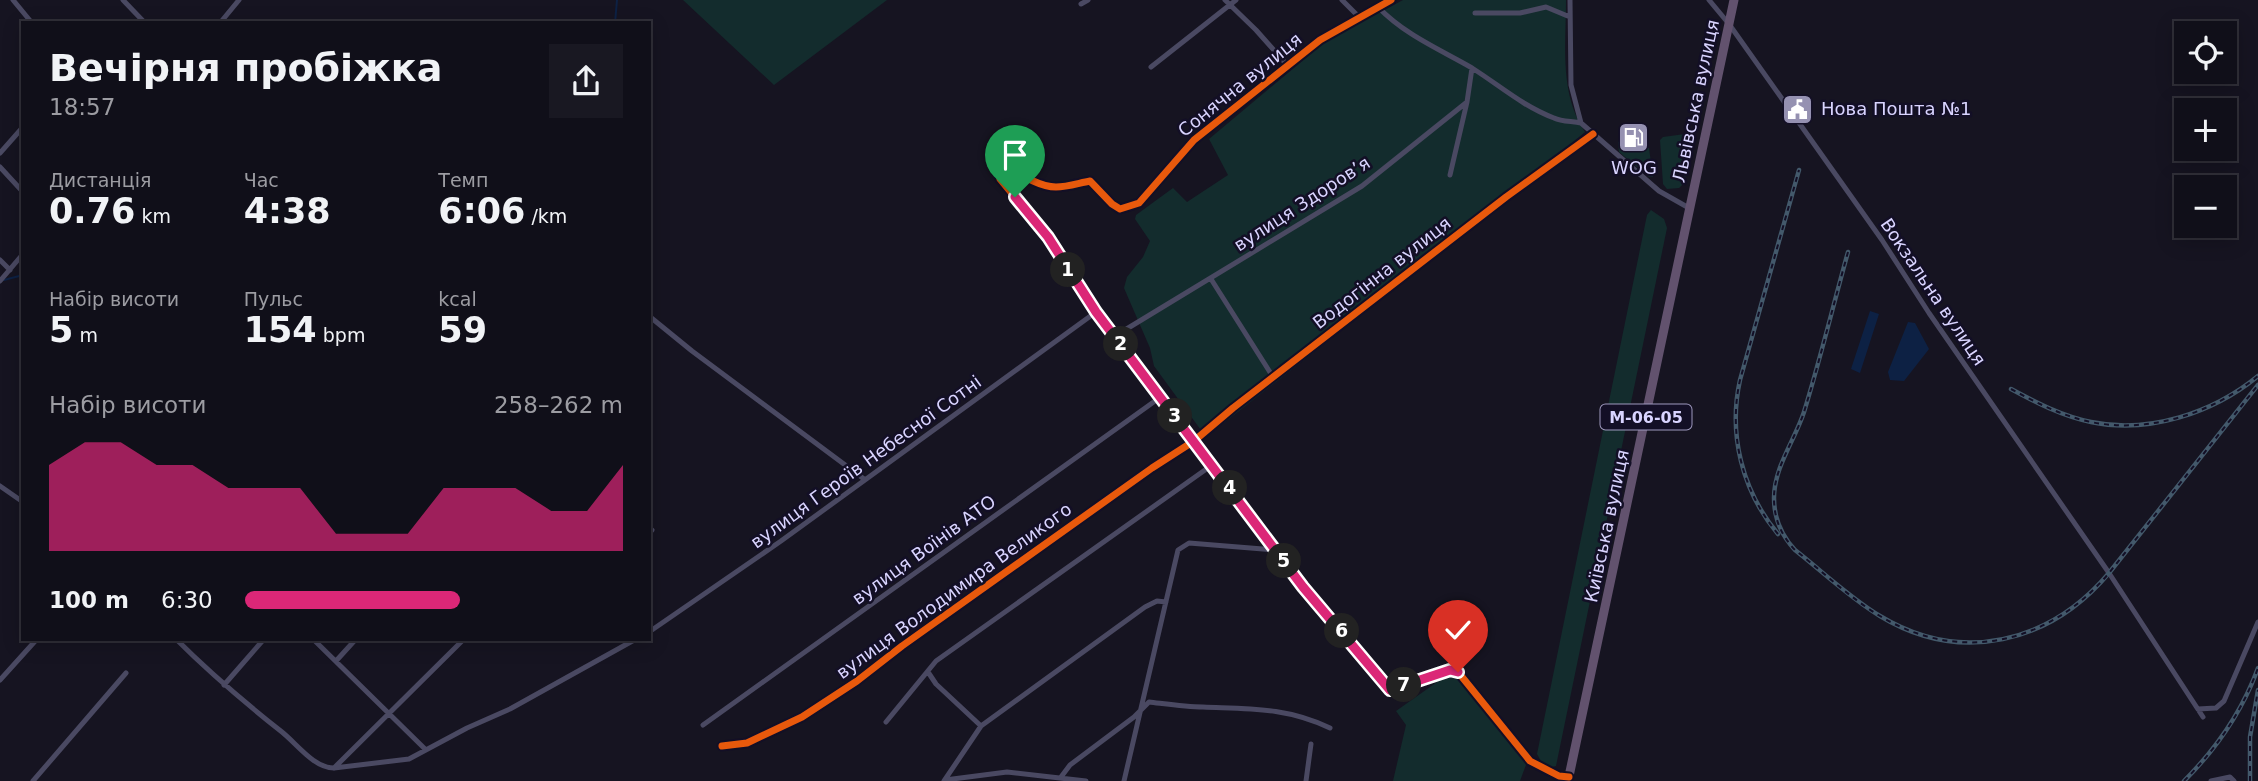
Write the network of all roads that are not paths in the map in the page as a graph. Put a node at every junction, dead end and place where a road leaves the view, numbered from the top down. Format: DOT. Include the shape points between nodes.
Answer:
graph roads {
  1 [pos="13,0"];
  2 [pos="123,0"];
  3 [pos="239,0"];
  4 [pos="1088,0"];
  5 [pos="1236,0"];
  6 [pos="1342,0"];
  7 [pos="1391,0"];
  8 [pos="1570,0"];
  9 [pos="1709,0"];
  10 [pos="1734,0"];
  11 [pos="1227,2"];
  12 [pos="1081,4"];
  13 [pos="1378,7"];
  14 [pos="1475,12"];
  15 [pos="1359,17"];
  16 [pos="1570,17"];
  17 [pos="30,21"];
  18 [pos="143,21"];
  19 [pos="222,21"];
  20 [pos="1729,24"];
  21 [pos="1288,66"];
  22 [pos="1151,67"];
  23 [pos="1472,68"];
  24 [pos="1467,102"];
  25 [pos="1581,122"];
  26 [pos="21,129"];
  27 [pos="1593,134"];
  28 [pos="0,153"];
  29 [pos="0,167"];
  30 [pos="1450,175"];
  31 [pos="21,190"];
  32 [pos="1689,208"];
  33 [pos="1684,237"];
  34 [pos="21,256"];
  35 [pos="0,260"];
  36 [pos="10,270"];
  37 [pos="1211,279"];
  38 [pos="0,281"];
  39 [pos="1096,312"];
  40 [pos="651,318"];
  41 [pos="1115,336"];
  42 [pos="1273,377"];
  43 [pos="1161,397"];
  44 [pos="1194,441"];
  45 [pos="1212,465"];
  46 [pos="864,479"];
  47 [pos="0,486"];
  48 [pos="21,501"];
  49 [pos="1276,550"];
  50 [pos="1166,602"];
  51 [pos="2258,622"];
  52 [pos="651,631"];
  53 [pos="35,641"];
  54 [pos="178,641"];
  55 [pos="262,641"];
  56 [pos="315,641"];
  57 [pos="354,641"];
  58 [pos="462,641"];
  59 [pos="632,641"];
  60 [pos="336,660"];
  61 [pos="928,672"];
  62 [pos="126,673"];
  63 [pos="0,680"];
  64 [pos="224,685"];
  65 [pos="1141,709"];
  66 [pos="2198,709"];
  67 [pos="391,714"];
  68 [pos="2203,717"];
  69 [pos="886,722"];
  70 [pos="703,725"];
  71 [pos="981,726"];
  72 [pos="1330,728"];
  73 [pos="1311,744"];
  74 [pos="722,746"];
  75 [pos="425,750"];
  76 [pos="334,768"];
  77 [pos="1061,777"];
  78 [pos="1563,779"];
  79 [pos="33,781"];
  80 [pos="945,781"];
  81 [pos="1086,781"];
  82 [pos="1124,781"];
  83 [pos="1306,781"];
  84 [pos="2211,781"];
  85 [pos="2234,781"];
  1 -- 17 [label="street"];
  2 -- 18 [label="street"];
  3 -- 19 [label="street"];
  4 -- 12 [label="street"];
  5 -- 11 [label="street"];
  6 -- 15 [label="street"];
  7 -- 13 [label="street, Сонячна вулиця"];
  8 -- 16 [label="street, Львівська вулиця"];
  9 -- 20 [label="street"];
  10 -- 20 [label="highway, Львівська вулиця / М-06-05"];
  11 -- 21 [label="street"];
  11 -- 22 [label="street"];
  13 -- 15 [label="street, Сонячна вулиця"];
  13 -- 23 [label="street" via="1427,45"];
  14 -- 16 [label="street" via="1520,13 1546,7"];
  15 -- 21 [label="street, Сонячна вулиця"];
  16 -- 25 [label="street, Львівська вулиця" via="1571,85"];
  20 -- 32 [label="highway, Львівська вулиця / М-06-05"];
  20 -- 66 [label="street, Вокзальна вулиця" via="1882,240"];
  21 -- 39 [label="street, Сонячна вулиця" via="1194,140 1139,203 1120,209 1090,181 1053,187 1021,175 1000,179 1048,237"];
  23 -- 24 [label="street"];
  23 -- 25 [label="street" via="1556,119"];
  24 -- 30 [label="street"];
  24 -- 37 [label="street, вулиця Здоровʼя" via="1362,186"];
  25 -- 27 [label="street, Львівська вулиця"];
  26 -- 28 [label="street"];
  27 -- 32 [label="street, Львівська вулиця" via="1658,191"];
  27 -- 42 [label="street, Водогінна вулиця"];
  29 -- 31 [label="street"];
  32 -- 33 [label="highway, Львівська вулиця / М-06-05"];
  33 -- 78 [label="highway, Київська вулиця / М-06-05"];
  34 -- 36 [label="street"];
  35 -- 36 [label="street"];
  36 -- 38 [label="street"];
  37 -- 41 [label="street, вулиця Здоровʼя"];
  37 -- 42 [label="street"];
  39 -- 41 [label="street"];
  39 -- 46 [label="street, вулиця Героїв Небесної Сотні"];
  40 -- 46 [label="street"];
  41 -- 43 [label="street"];
  42 -- 44 [label="street, Водогінна вулиця"];
  43 -- 44 [label="street"];
  43 -- 70 [label="street, вулиця Воїнів АТО"];
  44 -- 45 [label="street"];
  44 -- 74 [label="street, вулиця Володимира Великого" via="802,717 747,743"];
  45 -- 49 [label="street"];
  45 -- 61 [label="street" via="962,642"];
  46 -- 52 [label="street, вулиця Героїв Небесної Сотні"];
  47 -- 48 [label="street"];
  49 -- 50 [label="street" via="1189,543 1178,550"];
  49 -- 78 [label="street" via="1390,690 1450,670 1458,672 1530,761"];
  50 -- 65 [label="street"];
  50 -- 71 [label="street" via="1145,607"];
  51 -- 66 [label="street" via="2224,701 2216,708"];
  53 -- 63 [label="street"];
  54 -- 64 [label="street"];
  55 -- 64 [label="street"];
  56 -- 60 [label="street"];
  57 -- 60 [label="street"];
  58 -- 67 [label="street"];
  59 -- 75 [label="street"];
  60 -- 67 [label="street"];
  61 -- 69 [label="street"];
  61 -- 71 [label="street"];
  62 -- 79 [label="street"];
  64 -- 76 [label="street" via="326,768"];
  65 -- 72 [label="street" via="1149,702 1252,708 1299,715"];
  65 -- 77 [label="street"];
  65 -- 82 [label="street"];
  66 -- 68 [label="street, Вокзальна вулиця"];
  67 -- 75 [label="street"];
  67 -- 76 [label="street"];
  71 -- 80 [label="street"];
  73 -- 83 [label="street"];
  75 -- 76 [label="street" via="409,759"];
  77 -- 80 [label="street" via="1007,772"];
  77 -- 81 [label="street"];
  84 -- 85 [label="street" via="2230,777"];
}
